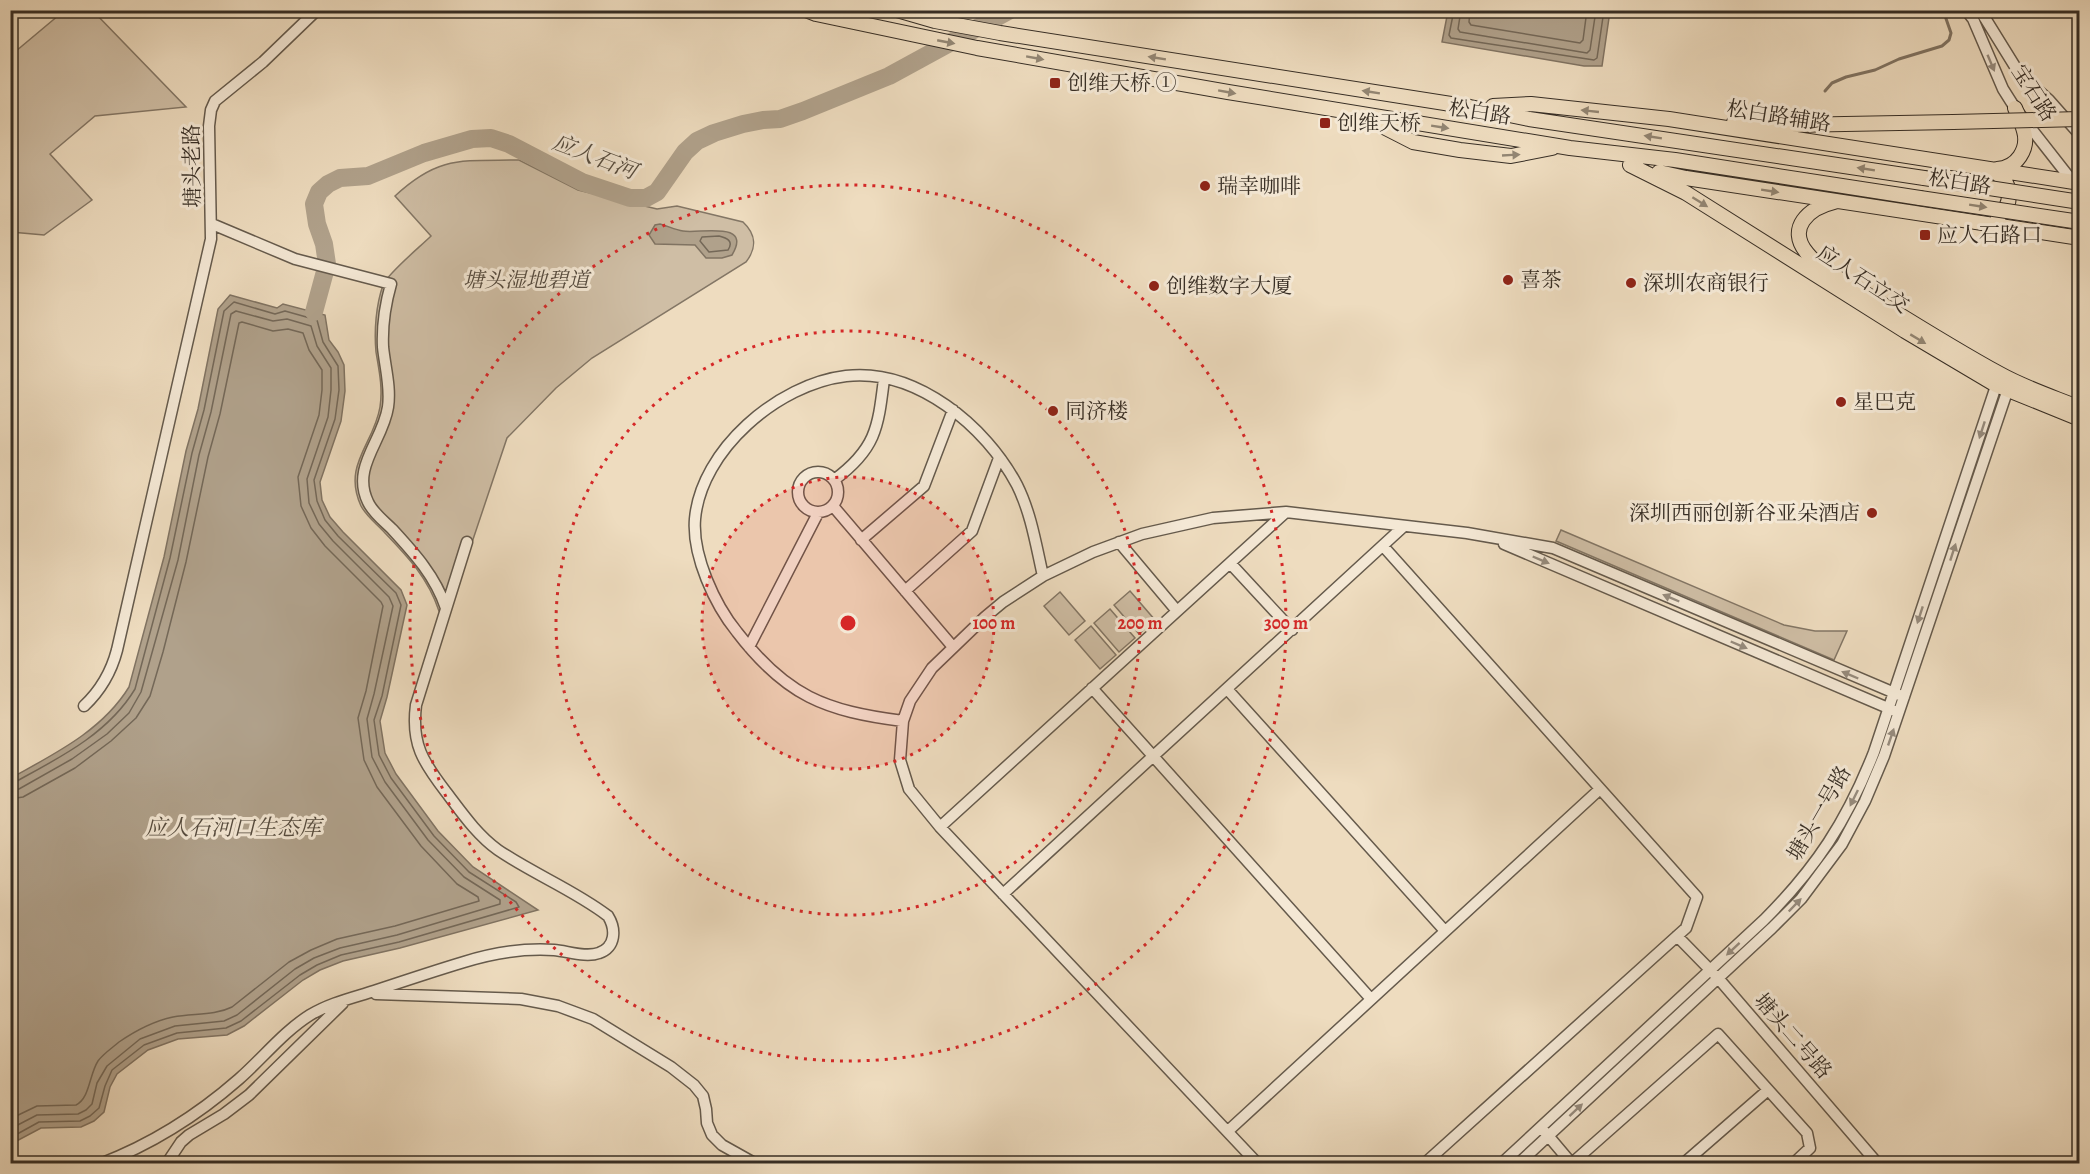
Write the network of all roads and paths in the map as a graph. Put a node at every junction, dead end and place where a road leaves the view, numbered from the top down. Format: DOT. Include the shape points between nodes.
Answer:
graph roads {
  1 [pos="317,10"];
  2 [pos="806,10"];
  3 [pos="897,10"];
  4 [pos="1966,10"];
  5 [pos="1980,10"];
  6 [pos="1470,107"];
  7 [pos="2015,108"];
  8 [pos="1356,113"];
  9 [pos="1669,119"];
  10 [pos="2079,119"];
  11 [pos="2079,135"];
  12 [pos="1566,147"];
  13 [pos="1630,165"];
  14 [pos="1989,169"];
  15 [pos="2077,185"];
  16 [pos="1837,201"];
  17 [pos="2079,202"];
  18 [pos="2079,222"];
  19 [pos="1980,223"];
  20 [pos="212,224"];
  21 [pos="2079,238"];
  22 [pos="884,379"];
  23 [pos="2004,382"];
  24 [pos="2079,408"];
  25 [pos="953,410"];
  26 [pos="2079,419"];
  27 [pos="999,458"];
  28 [pos="834,480"];
  29 [pos="833,506"];
  30 [pos="1286,512"];
  31 [pos="818,513"];
  32 [pos="1404,526"];
  33 [pos="1487,537"];
  34 [pos="861,540"];
  35 [pos="466,542"];
  36 [pos="1119,542"];
  37 [pos="1383,546"];
  38 [pos="1230,563"];
  39 [pos="1043,576"];
  40 [pos="905,591"];
  41 [pos="446,608"];
  42 [pos="1177,611"];
  43 [pos="1292,630"];
  44 [pos="749,647"];
  45 [pos="952,647"];
  46 [pos="1092,688"];
  47 [pos="1227,689"];
  48 [pos="1899,695"];
  49 [pos="84,706"];
  50 [pos="1894,711"];
  51 [pos="903,721"];
  52 [pos="1153,757"];
  53 [pos="1600,789"];
  54 [pos="940,827"];
  55 [pos="1003,894"];
  56 [pos="1445,931"];
  57 [pos="1677,936"];
  58 [pos="1714,974"];
  59 [pos="367,993"];
  60 [pos="347,999"];
  61 [pos="1371,999"];
  62 [pos="1768,1090"];
  63 [pos="1227,1131"];
  64 [pos="1544,1131"];
  65 [pos="1430,1162"];
  66 [pos="1572,1163"];
  67 [pos="100,1164"];
  68 [pos="172,1164"];
  69 [pos="756,1164"];
  70 [pos="1258,1164"];
  71 [pos="1501,1164"];
  72 [pos="1518,1164"];
  73 [pos="1683,1164"];
  74 [pos="1792,1164"];
  75 [pos="1878,1164"];
  1 -- 20 [label="street, 塘头老路" via="215,101 209,126"];
  2 -- 8 [label="main road, 松白路, one-way" via="977,48"];
  6 -- 3 [label="main road, 松白路, one-way" via="1000,33"];
  4 -- 7 [label="street, 宝石路, one-way"];
  5 -- 11 [label="street, 宝石路" via="2019,73"];
  9 -- 6 [label="main road, 松白路辅路, one-way" via="1531,104"];
  17 -- 6 [label="main road, 松白路, one-way, bridge"];
  7 -- 14 [label="main road" via="2025,132 2023,152 2010,166"];
  7 -- 15 [label="street, 宝石路"];
  8 -- 12 [label="main road, 松白路, one-way"];
  8 -- 12 [label="main road, one-way" via="1403,137 1433,146 1502,156"];
  9 -- 10 [label="main road, bridge" via="1791,125"];
  9 -- 14 [label="main road, 松白路辅路"];
  12 -- 13 [label="main road"];
  12 -- 18 [label="main road, 松白路, one-way, bridge"];
  13 -- 16 [label="main road, one-way" via="1686,178"];
  13 -- 23 [label="main road, 应人石立交, one-way" via="1686,193 1905,331"];
  14 -- 15 [label="main road, 松白路辅路"];
  14 -- 19 [label="main road" via="2004,179 2008,204 1997,218"];
  16 -- 19 [label="main road"];
  16 -- 23 [label="main road" via="1822,205 1804,218 1799,236 1807,253"];
  19 -- 21 [label="main road"];
  20 -- 41 [label="street" via="295,259 391,284 383,333 388,407 363,468 364,493 376,514 430,572"];
  20 -- 49 [label="street, 塘头老路" via="117,650 105,681"];
  22 -- 25 [label="street" via="918,389"];
  22 -- 28 [label="street" via="874,435 860,459"];
  22 -- 44 [label="street" via="847,376 796,391 747,425 718,457 709,474 701,490 695,522 699,554 720,609"];
  23 -- 24 [label="main road"];
  23 -- 26 [label="main road, 应人石立交"];
  23 -- 48 [label="street, 塘头一号路"];
  25 -- 27 [label="street"];
  25 -- 34 [label="street" via="924,486"];
  27 -- 39 [label="street" via="1024,500"];
  27 -- 40 [label="street" via="972,531"];
  28 -- 29 [label="street" via="838,492"];
  28 -- 31 [label="street" via="816,472 801,481 798,489 802,505"];
  29 -- 31 [label="street"];
  29 -- 34 [label="street"];
  30 -- 32 [label="street"];
  30 -- 36 [label="street" via="1205,519"];
  30 -- 38 [label="street"];
  31 -- 44 [label="street"];
  32 -- 33 [label="street"];
  32 -- 37 [label="street"];
  48 -- 33 [label="street, one-way" via="1553,548"];
  33 -- 50 [label="street, one-way"];
  34 -- 40 [label="street"];
  35 -- 41 [label="street"];
  36 -- 39 [label="street"];
  36 -- 42 [label="street"];
  37 -- 43 [label="street"];
  37 -- 53 [label="street"];
  38 -- 42 [label="street"];
  38 -- 43 [label="street"];
  39 -- 45 [label="street" via="1004,602"];
  40 -- 45 [label="street"];
  41 -- 59 [label="street" via="416,705 416,742 422,759 486,840 601,910 613,923 614,932 607,948 600,953 534,950 495,954"];
  42 -- 46 [label="street"];
  43 -- 47 [label="street"];
  44 -- 51 [label="street" via="791,687 820,702 850,713"];
  45 -- 51 [label="street" via="919,685"];
  46 -- 52 [label="street"];
  46 -- 54 [label="street"];
  47 -- 52 [label="street"];
  47 -- 56 [label="street"];
  48 -- 50 [label="street, 塘头一号路"];
  50 -- 58 [label="street, 塘头一号路" via="1864,778 1820,856 1793,891"];
  51 -- 54 [label="street" via="903,775 916,799"];
  52 -- 55 [label="street"];
  52 -- 61 [label="street"];
  53 -- 56 [label="street"];
  53 -- 57 [label="street" via="1697,897 1686,928"];
  54 -- 55 [label="street"];
  55 -- 63 [label="street"];
  56 -- 61 [label="street"];
  57 -- 58 [label="street, 塘头二号路"];
  57 -- 65 [label="street"];
  58 -- 64 [label="street, 塘头一号路"];
  58 -- 75 [label="street, 塘头二号路"];
  59 -- 60 [label="street"];
  59 -- 69 [label="street" via="521,999 576,1011 671,1067 694,1085 702,1096 712,1135"];
  60 -- 67 [label="street" via="310,1015 285,1033 238,1080 176,1125"];
  60 -- 68 [label="street" via="249,1095 181,1142 169,1160"];
  61 -- 63 [label="street"];
  62 -- 66 [label="street" via="1718,1034"];
  62 -- 73 [label="street"];
  62 -- 74 [label="street" via="1807,1133 1810,1148"];
  63 -- 70 [label="street"];
  64 -- 66 [label="street"];
  64 -- 71 [label="street, 塘头一号路"];
  64 -- 72 [label="street, 塘头一号路"];
}
